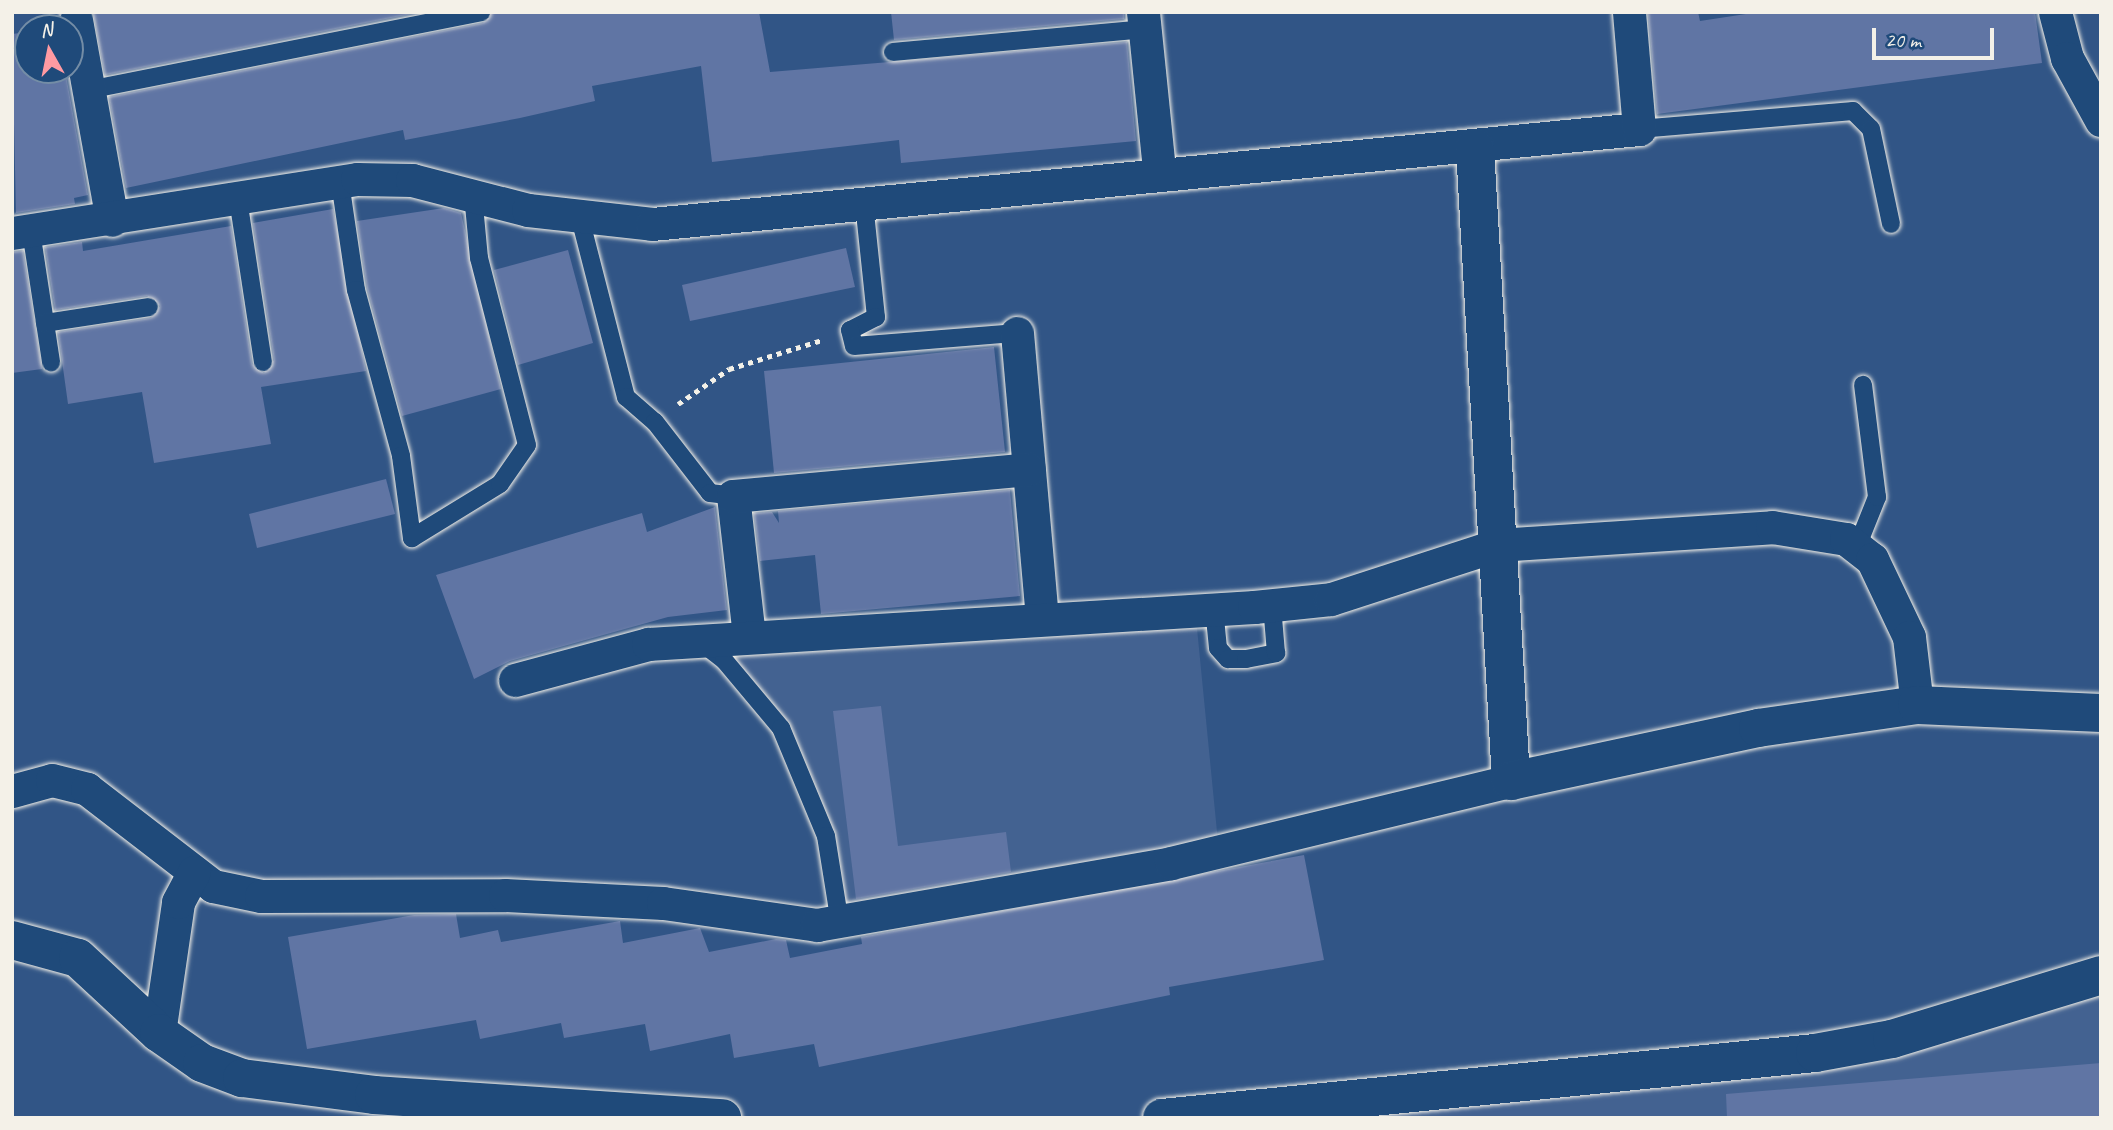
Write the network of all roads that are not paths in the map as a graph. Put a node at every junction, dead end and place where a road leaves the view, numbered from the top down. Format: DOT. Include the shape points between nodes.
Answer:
graph roads {
  1 [pos="481,12"];
  2 [pos="1629,12"];
  3 [pos="2055,12"];
  4 [pos="1144,20"];
  5 [pos="893,52"];
  6 [pos="84,67"];
  7 [pos="88,90"];
  8 [pos="2101,120"];
  9 [pos="1639,129"];
  10 [pos="1475,148"];
  11 [pos="1159,170"];
  12 [pos="340,182"];
  13 [pos="473,195"];
  14 [pos="238,199"];
  15 [pos="864,203"];
  16 [pos="580,218"];
  17 [pos="112,220"];
  18 [pos="1891,225"];
  19 [pos="22,232"];
  20 [pos="149,307"];
  21 [pos="45,323"];
  22 [pos="1017,333"];
  23 [pos="51,362"];
  24 [pos="262,362"];
  25 [pos="1863,385"];
  26 [pos="1029,469"];
  27 [pos="733,496"];
  28 [pos="1497,545"];
  29 [pos="1857,547"];
  30 [pos="1272,605"];
  31 [pos="1214,608"];
  32 [pos="1042,616"];
  33 [pos="749,636"];
  34 [pos="702,643"];
  35 [pos="515,680"];
  36 [pos="1917,705"];
  37 [pos="2101,713"];
  38 [pos="1511,781"];
  39 [pos="12,791"];
  40 [pos="194,872"];
  41 [pos="840,923"];
  42 [pos="12,940"];
  43 [pos="2101,975"];
  44 [pos="159,1032"];
  45 [pos="722,1118"];
  46 [pos="1162,1118"];
  1 -- 7 [label="lane"];
  2 -- 9 [label="street"];
  3 -- 8 [label="street" via="2067,58"];
  4 -- 5 [label="lane"];
  4 -- 11 [label="street"];
  6 -- 7 [label="street"];
  7 -- 17 [label="street"];
  9 -- 10 [label="street"];
  9 -- 18 [label="lane" via="1853,111 1871,129"];
  10 -- 11 [label="street"];
  10 -- 28 [label="street"];
  11 -- 15 [label="street"];
  12 -- 13 [label="street" via="412,180"];
  12 -- 13 [label="lane" via="356,290 401,456 412,538 500,484 527,445 479,257"];
  12 -- 14 [label="street"];
  13 -- 16 [label="street"];
  14 -- 17 [label="street"];
  14 -- 24 [label="lane"];
  15 -- 16 [label="street" via="652,224"];
  15 -- 22 [label="lane" via="876,317 850,330 854,346 882,348"];
  16 -- 27 [label="lane" via="626,397 655,422 710,493"];
  17 -- 19 [label="street"];
  19 -- 21 [label="lane"];
  20 -- 21 [label="lane"];
  21 -- 23 [label="lane"];
  22 -- 26 [label="street"];
  25 -- 29 [label="lane" via="1877,497"];
  26 -- 27 [label="street"];
  26 -- 32 [label="street"];
  27 -- 33 [label="street"];
  28 -- 29 [label="street" via="1772,527 1815,529"];
  28 -- 30 [label="street" via="1331,598"];
  28 -- 38 [label="street"];
  29 -- 36 [label="street" via="1892,593 1909,637"];
  30 -- 31 [label="street"];
  30 -- 31 [label="lane" via="1276,653 1237,659 1228,659 1218,648"];
  31 -- 32 [label="street"];
  32 -- 33 [label="street"];
  33 -- 34 [label="street"];
  34 -- 35 [label="street" via="648,644"];
  34 -- 41 [label="lane" via="724,660 781,727 826,836"];
  36 -- 37 [label="street"];
  36 -- 38 [label="street" via="1758,729"];
  38 -- 41 [label="street" via="1171,863"];
  39 -- 40 [label="street" via="52,780 87,789"];
  40 -- 41 [label="street" via="213,886 261,896 505,895 663,902"];
  40 -- 44 [label="street" via="178,902"];
  42 -- 44 [label="street" via="78,958"];
  43 -- 46 [label="street" via="1892,1039 1815,1053"];
  44 -- 45 [label="street" via="202,1063 242,1078 374,1095"];
}
